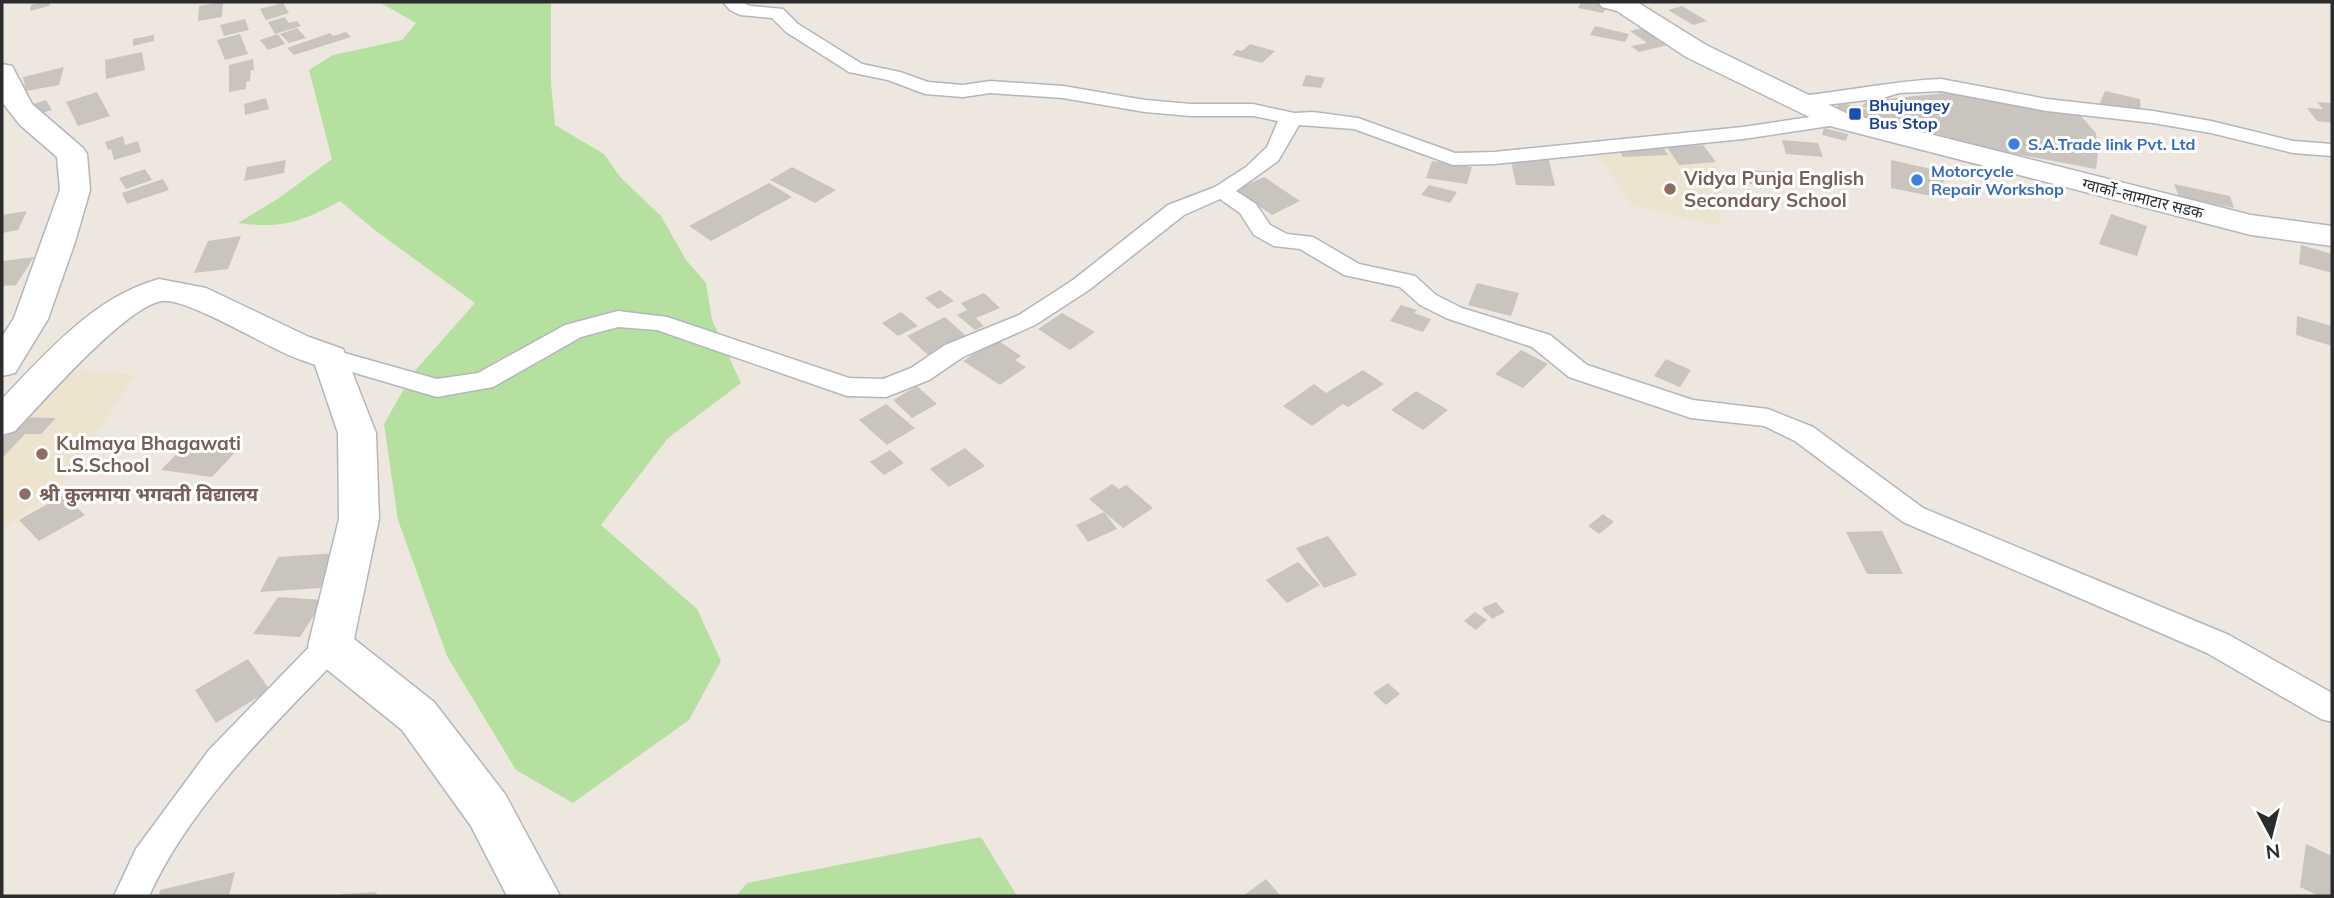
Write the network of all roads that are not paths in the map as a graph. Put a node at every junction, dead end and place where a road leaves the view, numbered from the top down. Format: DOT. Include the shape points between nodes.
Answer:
graph roads {
  1 [pos="732,2"];
  2 [pos="1611,2"];
  3 [pos="2,72"];
  4 [pos="1800,102"];
  5 [pos="1294,119"];
  6 [pos="1836,119"];
  7 [pos="2332,150"];
  8 [pos="1222,191"];
  9 [pos="2332,236"];
  10 [pos="330,357"];
  11 [pos="2,364"];
  12 [pos="2,422"];
  13 [pos="330,646"];
  14 [pos="2332,709"];
  15 [pos="131,896"];
  16 [pos="534,896"];
  1 -- 5 [label="street" via="751,12 777,13 792,28 856,68 925,88 1063,92 1145,106 1253,110"];
  2 -- 4 [label="main road, ग्वार्को-लामाटार सडक" via="1626,6 1696,51"];
  3 -- 11 [label="main road" via="22,114 72,154 75,190 31,319"];
  4 -- 6 [label="main road, ग्वार्को-लामाटार सडक"];
  4 -- 7 [label="street" via="1883,92 1896,86 1941,85"];
  5 -- 6 [label="street" via="1358,124 1453,159 1534,155"];
  5 -- 8 [label="street" via="1286,124 1282,143 1268,161"];
  6 -- 9 [label="main road, ग्वार्को-लामाटार सडक" via="2251,225"];
  8 -- 10 [label="street" via="1176,210 1081,285 1027,320 954,351 920,374 886,388 847,387 659,322 618,319 573,331 484,382 437,388"];
  8 -- 14 [label="street" via="1248,209 1262,230 1282,241 1305,242 1352,270 1407,281 1427,300 1454,313 1541,341 1578,371 1691,409 1768,418 1804,434 1913,515 2218,644"];
  10 -- 12 [label="main road" via="194,296 159,290 116,313 63,358"];
  10 -- 13 [label="main road" via="357,433 359,519"];
  13 -- 15 [label="street" via="220,760 148,860"];
  13 -- 16 [label="main road" via="418,716 488,810"];
}
